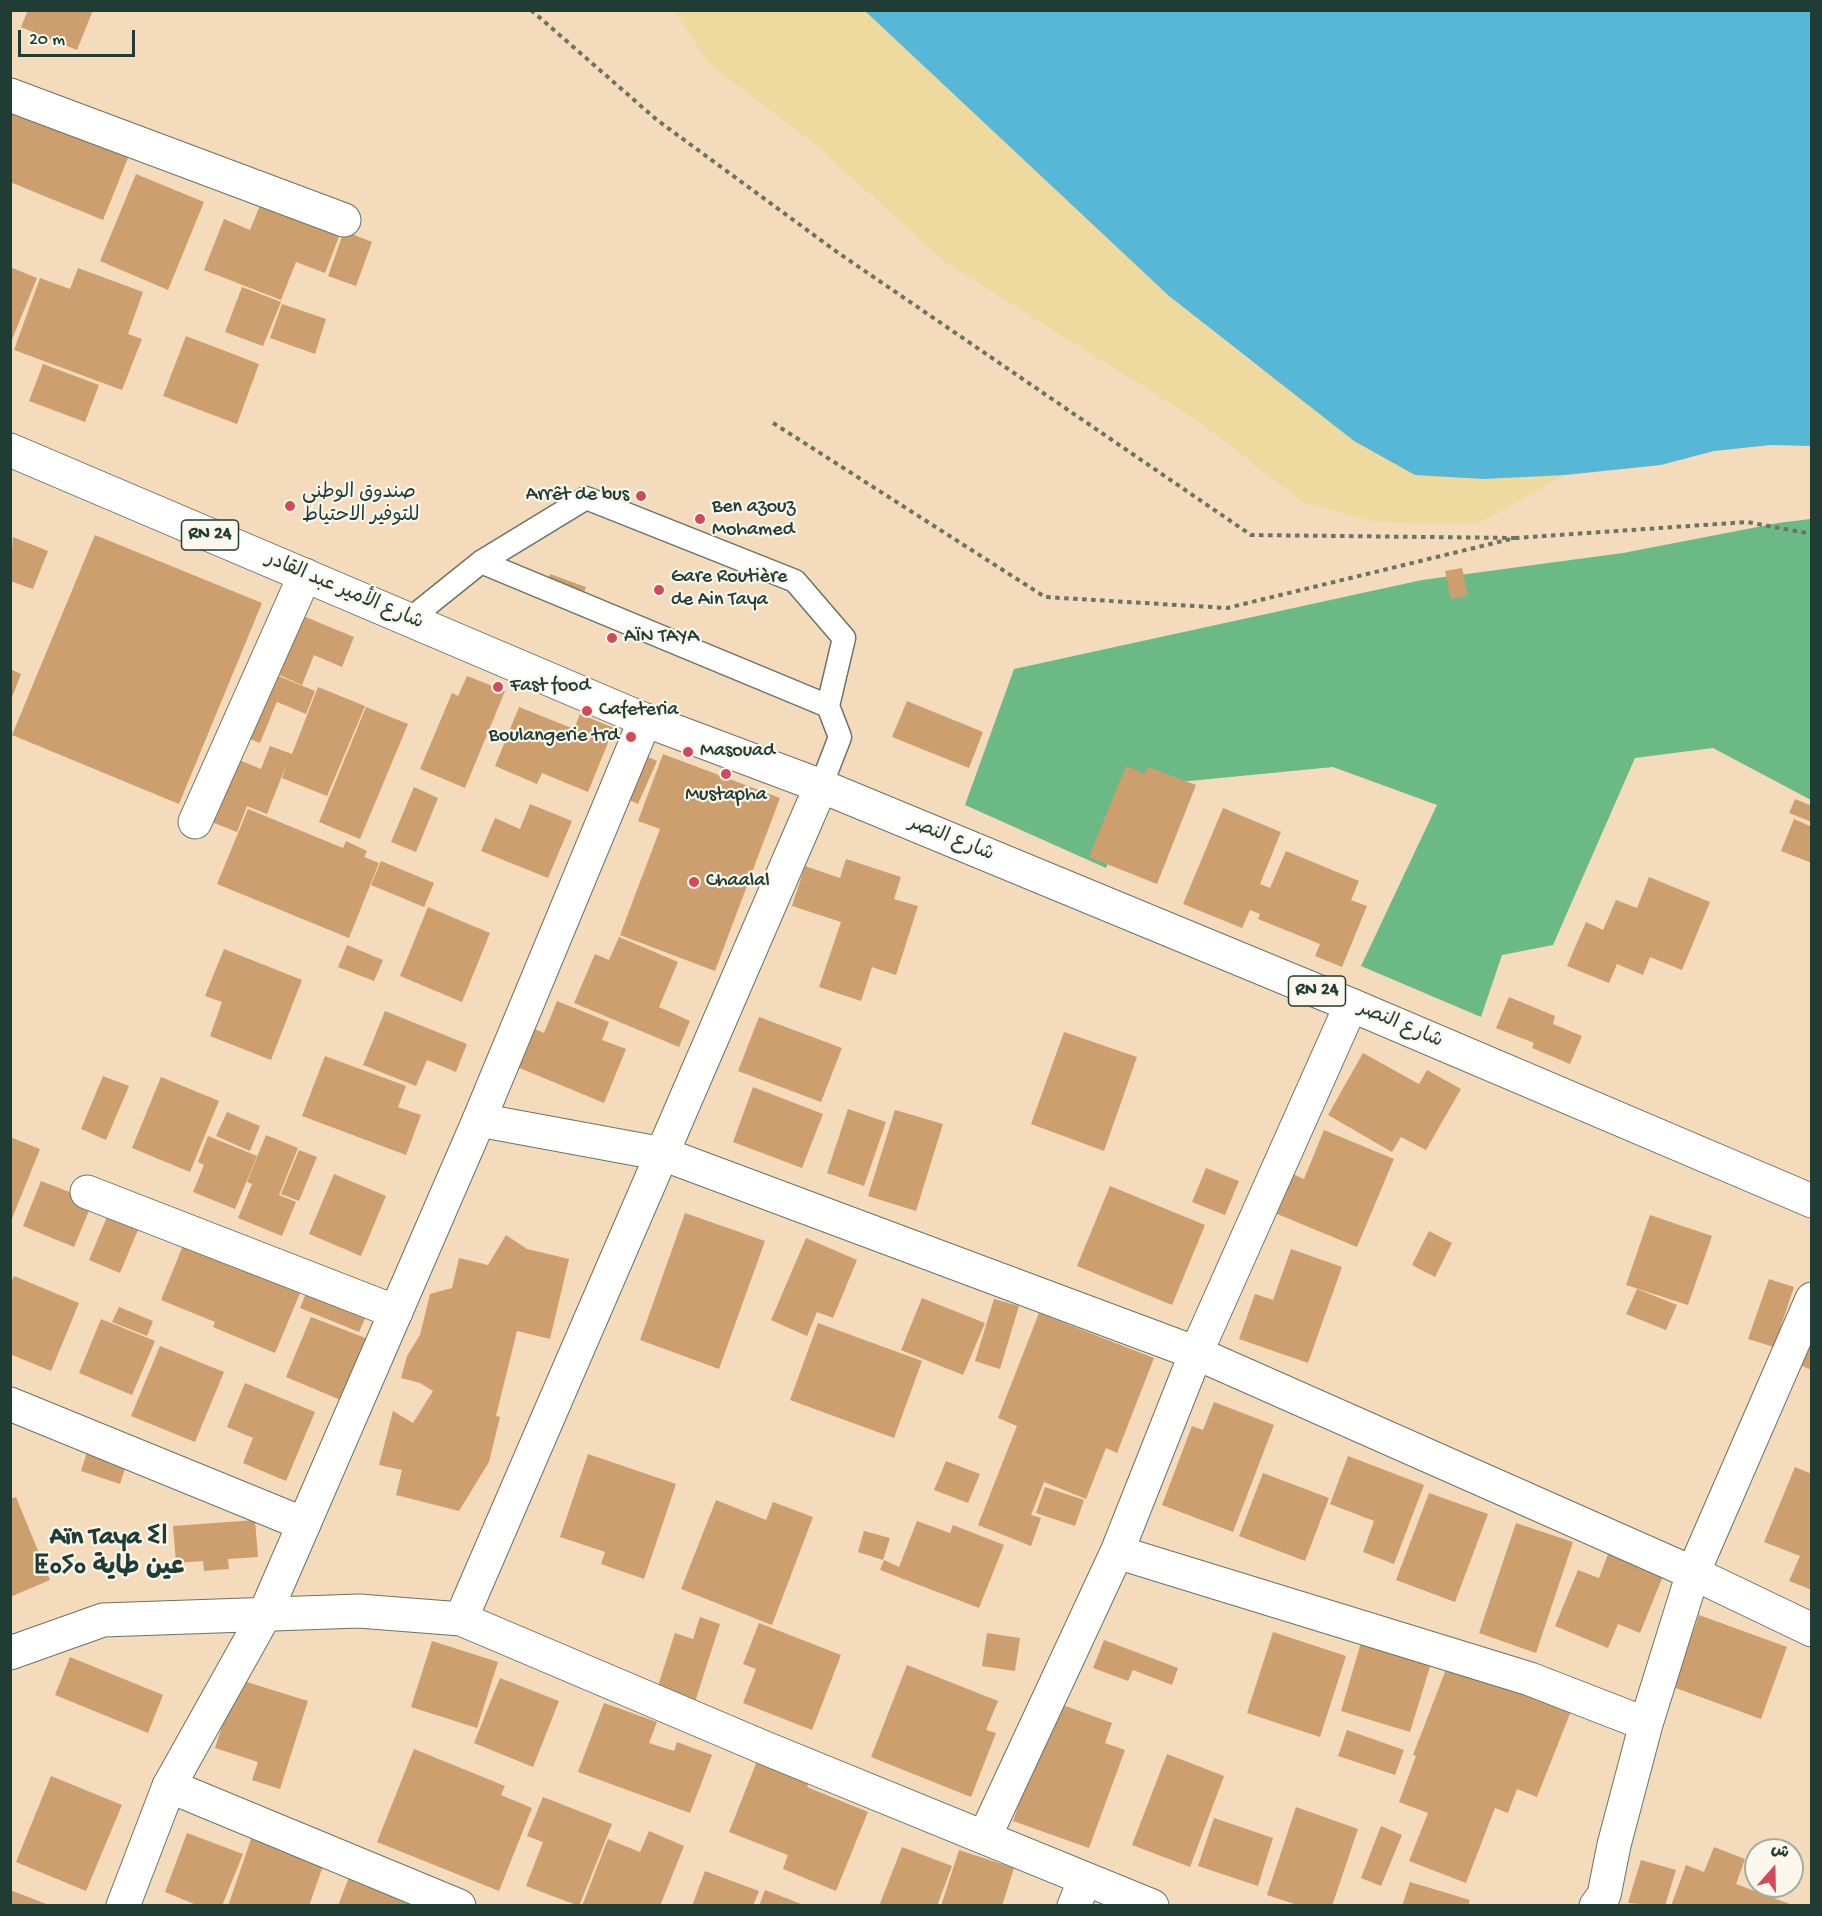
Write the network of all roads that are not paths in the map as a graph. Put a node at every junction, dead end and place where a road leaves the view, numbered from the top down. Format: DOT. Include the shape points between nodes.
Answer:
graph roads {
  1 [pos="10,94"];
  2 [pos="344,220"];
  3 [pos="10,450"];
  4 [pos="481,562"];
  5 [pos="305,575"];
  6 [pos="410,619"];
  7 [pos="828,706"];
  8 [pos="645,720"];
  9 [pos="821,786"];
  10 [pos="195,822"];
  11 [pos="1351,1005"];
  12 [pos="479,1120"];
  13 [pos="663,1155"];
  14 [pos="87,1192"];
  15 [pos="1812,1201"];
  16 [pos="1812,1299"];
  17 [pos="396,1312"];
  18 [pos="1196,1353"];
  19 [pos="10,1404"];
  20 [pos="304,1524"];
  21 [pos="1117,1552"];
  22 [pos="1693,1573"];
  23 [pos="264,1616"];
  24 [pos="461,1619"];
  25 [pos="1812,1630"];
  26 [pos="10,1653"];
  27 [pos="1646,1724"];
  28 [pos="168,1786"];
  29 [pos="986,1836"];
  30 [pos="1079,1892"];
  31 [pos="123,1905"];
  32 [pos="459,1905"];
  33 [pos="1152,1905"];
  34 [pos="1596,1905"];
  1 -- 2 [label="street"];
  3 -- 5 [label="street, شارع الأمير عبد القادر / RN 24"];
  4 -- 6 [label="lane"];
  4 -- 7 [label="lane"];
  4 -- 7 [label="lane" via="586,498 795,581 844,638"];
  5 -- 6 [label="street, شارع الأمير عبد القادر / RN 24"];
  5 -- 10 [label="street"];
  6 -- 8 [label="street, شارع الأمير عبد القادر / RN 24"];
  7 -- 9 [label="lane" via="840,737"];
  8 -- 9 [label="street, RN 24"];
  8 -- 12 [label="street"];
  9 -- 11 [label="street, شارع النصر / RN 24"];
  9 -- 13 [label="street"];
  11 -- 15 [label="street, شارع النصر / RN 24"];
  11 -- 18 [label="street"];
  12 -- 13 [label="street"];
  12 -- 17 [label="street"];
  13 -- 18 [label="street"];
  13 -- 24 [label="street"];
  14 -- 17 [label="street"];
  16 -- 22 [label="street"];
  17 -- 20 [label="street"];
  18 -- 21 [label="street"];
  18 -- 22 [label="street"];
  19 -- 20 [label="street"];
  20 -- 23 [label="street"];
  21 -- 27 [label="street" via="1530,1679"];
  21 -- 29 [label="street"];
  22 -- 25 [label="street"];
  22 -- 27 [label="street"];
  23 -- 24 [label="street" via="359,1611"];
  23 -- 26 [label="street" via="103,1620"];
  23 -- 28 [label="street"];
  24 -- 29 [label="street" via="765,1748"];
  27 -- 34 [label="street" via="1604,1895"];
  28 -- 31 [label="street"];
  28 -- 32 [label="street"];
  29 -- 30 [label="street"];
  30 -- 33 [label="street"];
}
